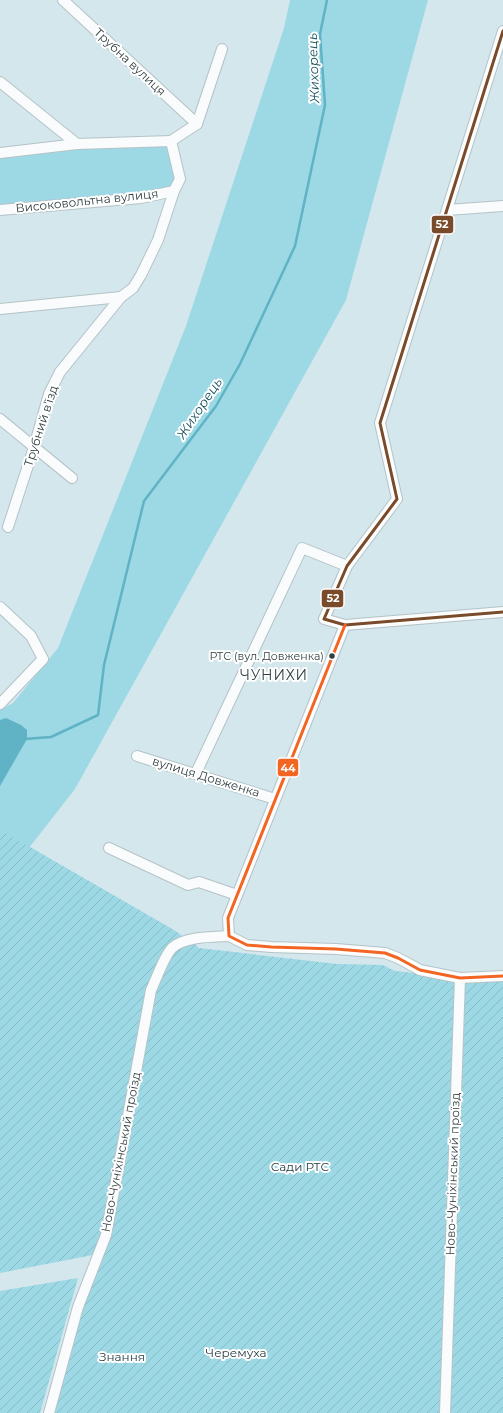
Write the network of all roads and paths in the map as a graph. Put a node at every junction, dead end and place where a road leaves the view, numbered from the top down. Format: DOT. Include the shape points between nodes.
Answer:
graph roads {
  1 [pos="63,0"];
  2 [pos="503,31"];
  3 [pos="222,49"];
  4 [pos="0,82"];
  5 [pos="197,124"];
  6 [pos="171,141"];
  7 [pos="77,144"];
  8 [pos="0,153"];
  9 [pos="174,191"];
  10 [pos="503,206"];
  11 [pos="0,210"];
  12 [pos="447,210"];
  13 [pos="121,296"];
  14 [pos="0,309"];
  15 [pos="0,419"];
  16 [pos="34,447"];
  17 [pos="72,478"];
  18 [pos="8,527"];
  19 [pos="347,566"];
  20 [pos="0,607"];
  21 [pos="503,612"];
  22 [pos="345,625"];
  23 [pos="0,704"];
  24 [pos="137,756"];
  25 [pos="196,773"];
  26 [pos="275,799"];
  27 [pos="109,848"];
  28 [pos="237,895"];
  29 [pos="229,936"];
  30 [pos="503,976"];
  31 [pos="460,978"];
  32 [pos="49,1413"];
  33 [pos="445,1413"];
  1 -- 5 [label="street, Трубна вулиця"];
  2 -- 12 [label="street"];
  3 -- 5 [label="street"];
  4 -- 7 [label="street"];
  5 -- 6 [label="street"];
  6 -- 7 [label="street"];
  6 -- 9 [label="street, Трубний в’їзд" via="180,179"];
  7 -- 8 [label="street"];
  9 -- 11 [label="street, Високовольтна вулиця" via="141,198"];
  9 -- 13 [label="street, Трубний в’їзд" via="158,240 141,275 133,288"];
  10 -- 12 [label="street"];
  12 -- 19 [label="street" via="380,423 397,499"];
  13 -- 14 [label="street"];
  13 -- 16 [label="street, Трубний в’їзд" via="60,372 49,394"];
  15 -- 16 [label="street"];
  16 -- 17 [label="street"];
  16 -- 18 [label="street, Трубний в’їзд"];
  19 -- 22 [label="street" via="324,620"];
  19 -- 25 [label="street" via="302,548"];
  20 -- 23 [label="street" via="31,636 43,659"];
  21 -- 22 [label="street"];
  22 -- 26 [label="street, вулиця Довженка"];
  24 -- 25 [label="street, вулиця Довженка"];
  25 -- 26 [label="street, вулиця Довженка"];
  26 -- 28 [label="street, вулиця Довженка"];
  27 -- 28 [label="street" via="188,885 199,882"];
  28 -- 29 [label="street, вулиця Довженка" via="228,918"];
  29 -- 31 [label="street" via="247,945 385,953 420,970"];
  29 -- 32 [label="street, Ново-Чуніхінський проїзд" via="190,939 172,948 151,990 106,1235 78,1307"];
  30 -- 31 [label="street"];
  31 -- 33 [label="street, Ново-Чуніхінський проїзд"];
}
